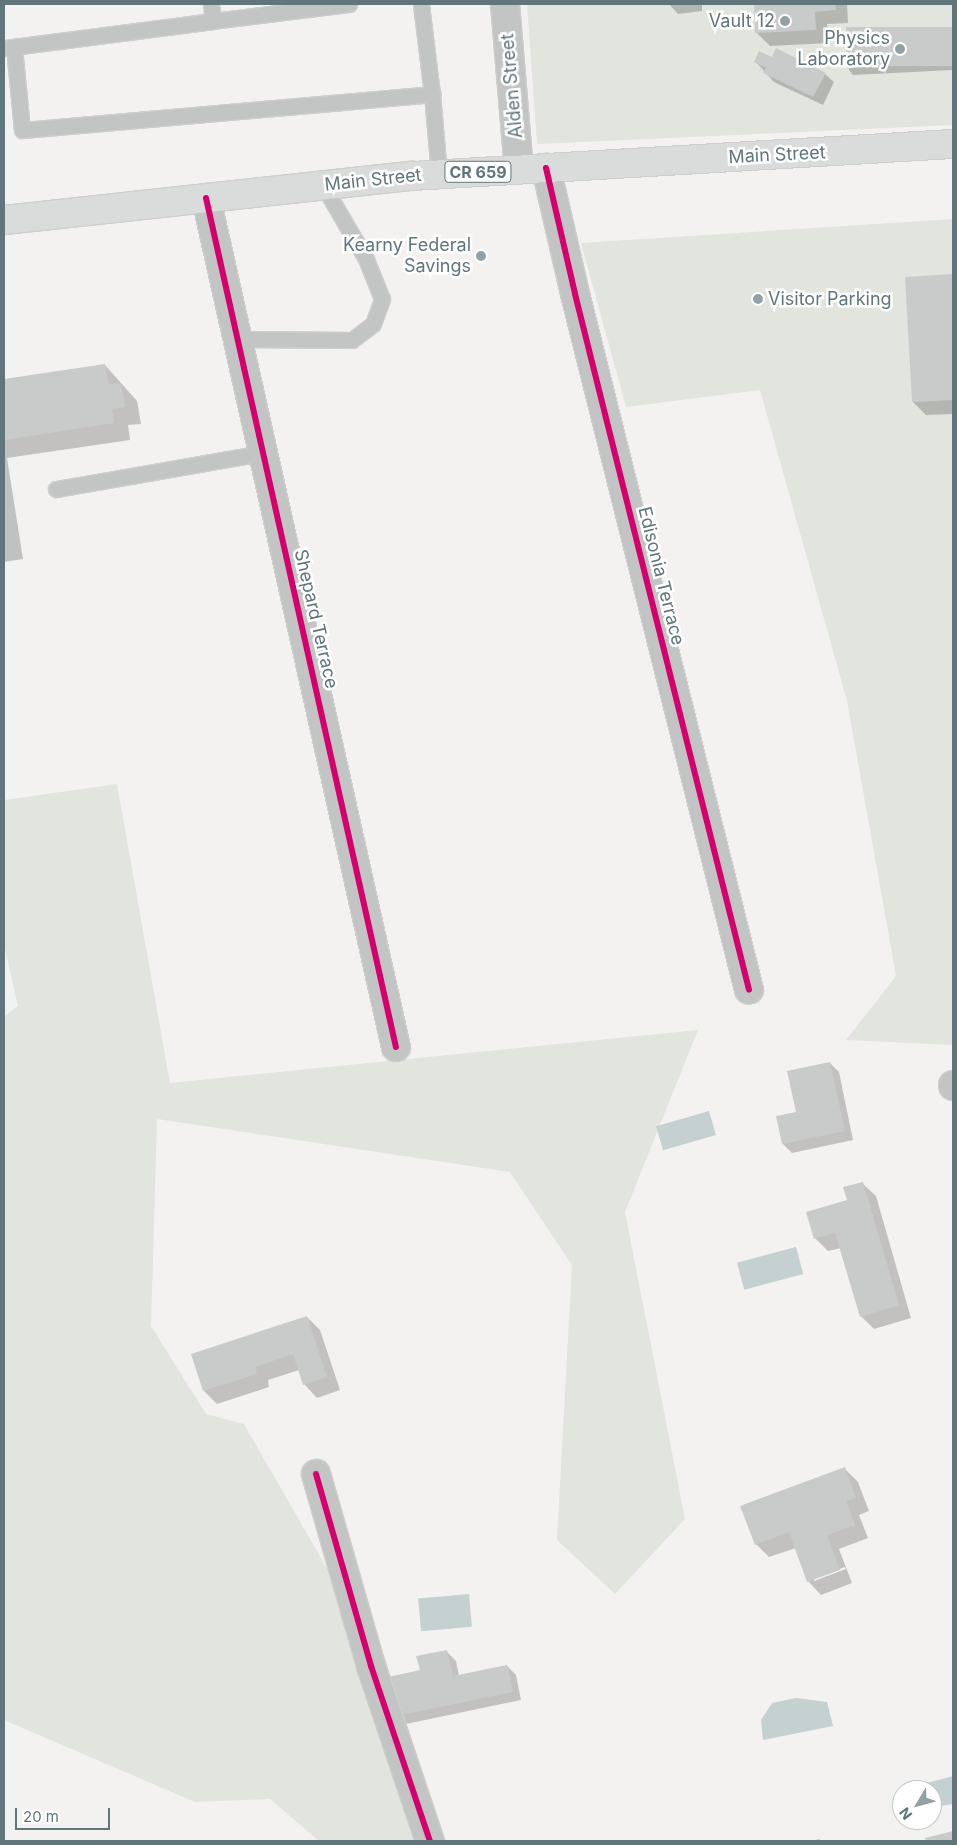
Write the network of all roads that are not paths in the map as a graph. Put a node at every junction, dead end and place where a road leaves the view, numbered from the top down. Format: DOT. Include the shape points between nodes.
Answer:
graph roads {
  1 [pos="211,4"];
  2 [pos="349,4"];
  3 [pos="421,4"];
  4 [pos="505,4"];
  5 [pos="213,21"];
  6 [pos="9,47"];
  7 [pos="432,94"];
  8 [pos="953,144"];
  9 [pos="546,168"];
  10 [pos="519,169"];
  11 [pos="439,174"];
  12 [pos="323,185"];
  13 [pos="206,198"];
  14 [pos="4,220"];
  15 [pos="238,339"];
  16 [pos="263,453"];
  17 [pos="56,490"];
  18 [pos="749,990"];
  19 [pos="396,1047"];
  20 [pos="316,1474"];
  21 [pos="430,1841"];
  1 -- 5 [label="lane"];
  2 -- 5 [label="lane"];
  3 -- 7 [label="lane"];
  4 -- 10 [label="street, Alden Street"];
  5 -- 6 [label="lane"];
  6 -- 7 [label="lane" via="22,130"];
  7 -- 11 [label="lane"];
  8 -- 9 [label="main road, Main Street / CR 659"];
  9 -- 10 [label="main road, Main Street / CR 659"];
  9 -- 18 [label="street, Edisonia Terrace"];
  10 -- 11 [label="main road, Main Street / CR 659"];
  11 -- 12 [label="main road, Main Street / CR 659"];
  12 -- 13 [label="main road, Main Street / CR 659"];
  12 -- 15 [label="lane" via="366,259 382,299 373,324 352,340"];
  13 -- 14 [label="main road, Main Street / CR 659"];
  13 -- 15 [label="street, Shepard Terrace"];
  15 -- 16 [label="street, Shepard Terrace"];
  16 -- 17 [label="lane"];
  16 -- 19 [label="street, Shepard Terrace"];
  20 -- 21 [label="street" via="371,1666"];
}
